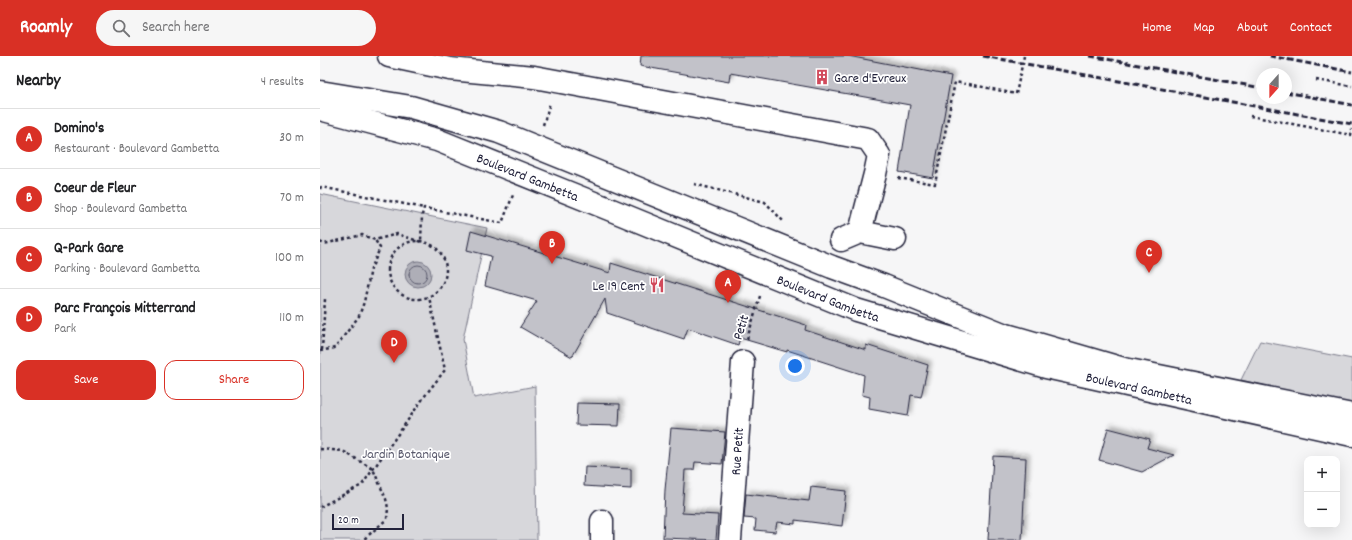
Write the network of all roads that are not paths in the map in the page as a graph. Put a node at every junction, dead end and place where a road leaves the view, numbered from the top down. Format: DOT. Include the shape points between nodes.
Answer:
graph roads {
  1 [pos="389,56"];
  2 [pos="320,92"];
  3 [pos="320,109"];
  4 [pos="499,132"];
  5 [pos="490,162"];
  6 [pos="609,209"];
  7 [pos="895,239"];
  8 [pos="832,267"];
  9 [pos="742,362"];
  10 [pos="1352,415"];
  11 [pos="1352,435"];
  12 [pos="730,540"];
  1 -- 7 [label="main road" via="450,69 534,77 868,139 879,155 876,174 851,236"];
  2 -- 4 [label="main road" via="411,106"];
  3 -- 5 [label="main road, Boulevard Gambetta" via="437,140"];
  4 -- 5 [label="main road"];
  4 -- 8 [label="main road"];
  5 -- 6 [label="main road, Boulevard Gambetta"];
  6 -- 8 [label="main road" via="686,229 797,273 819,276"];
  6 -- 11 [label="main road, Boulevard Gambetta" via="856,310 1046,367"];
  8 -- 10 [label="main road" via="1003,334 1124,369"];
  9 -- 12 [label="main road, Rue Petit"];
}
